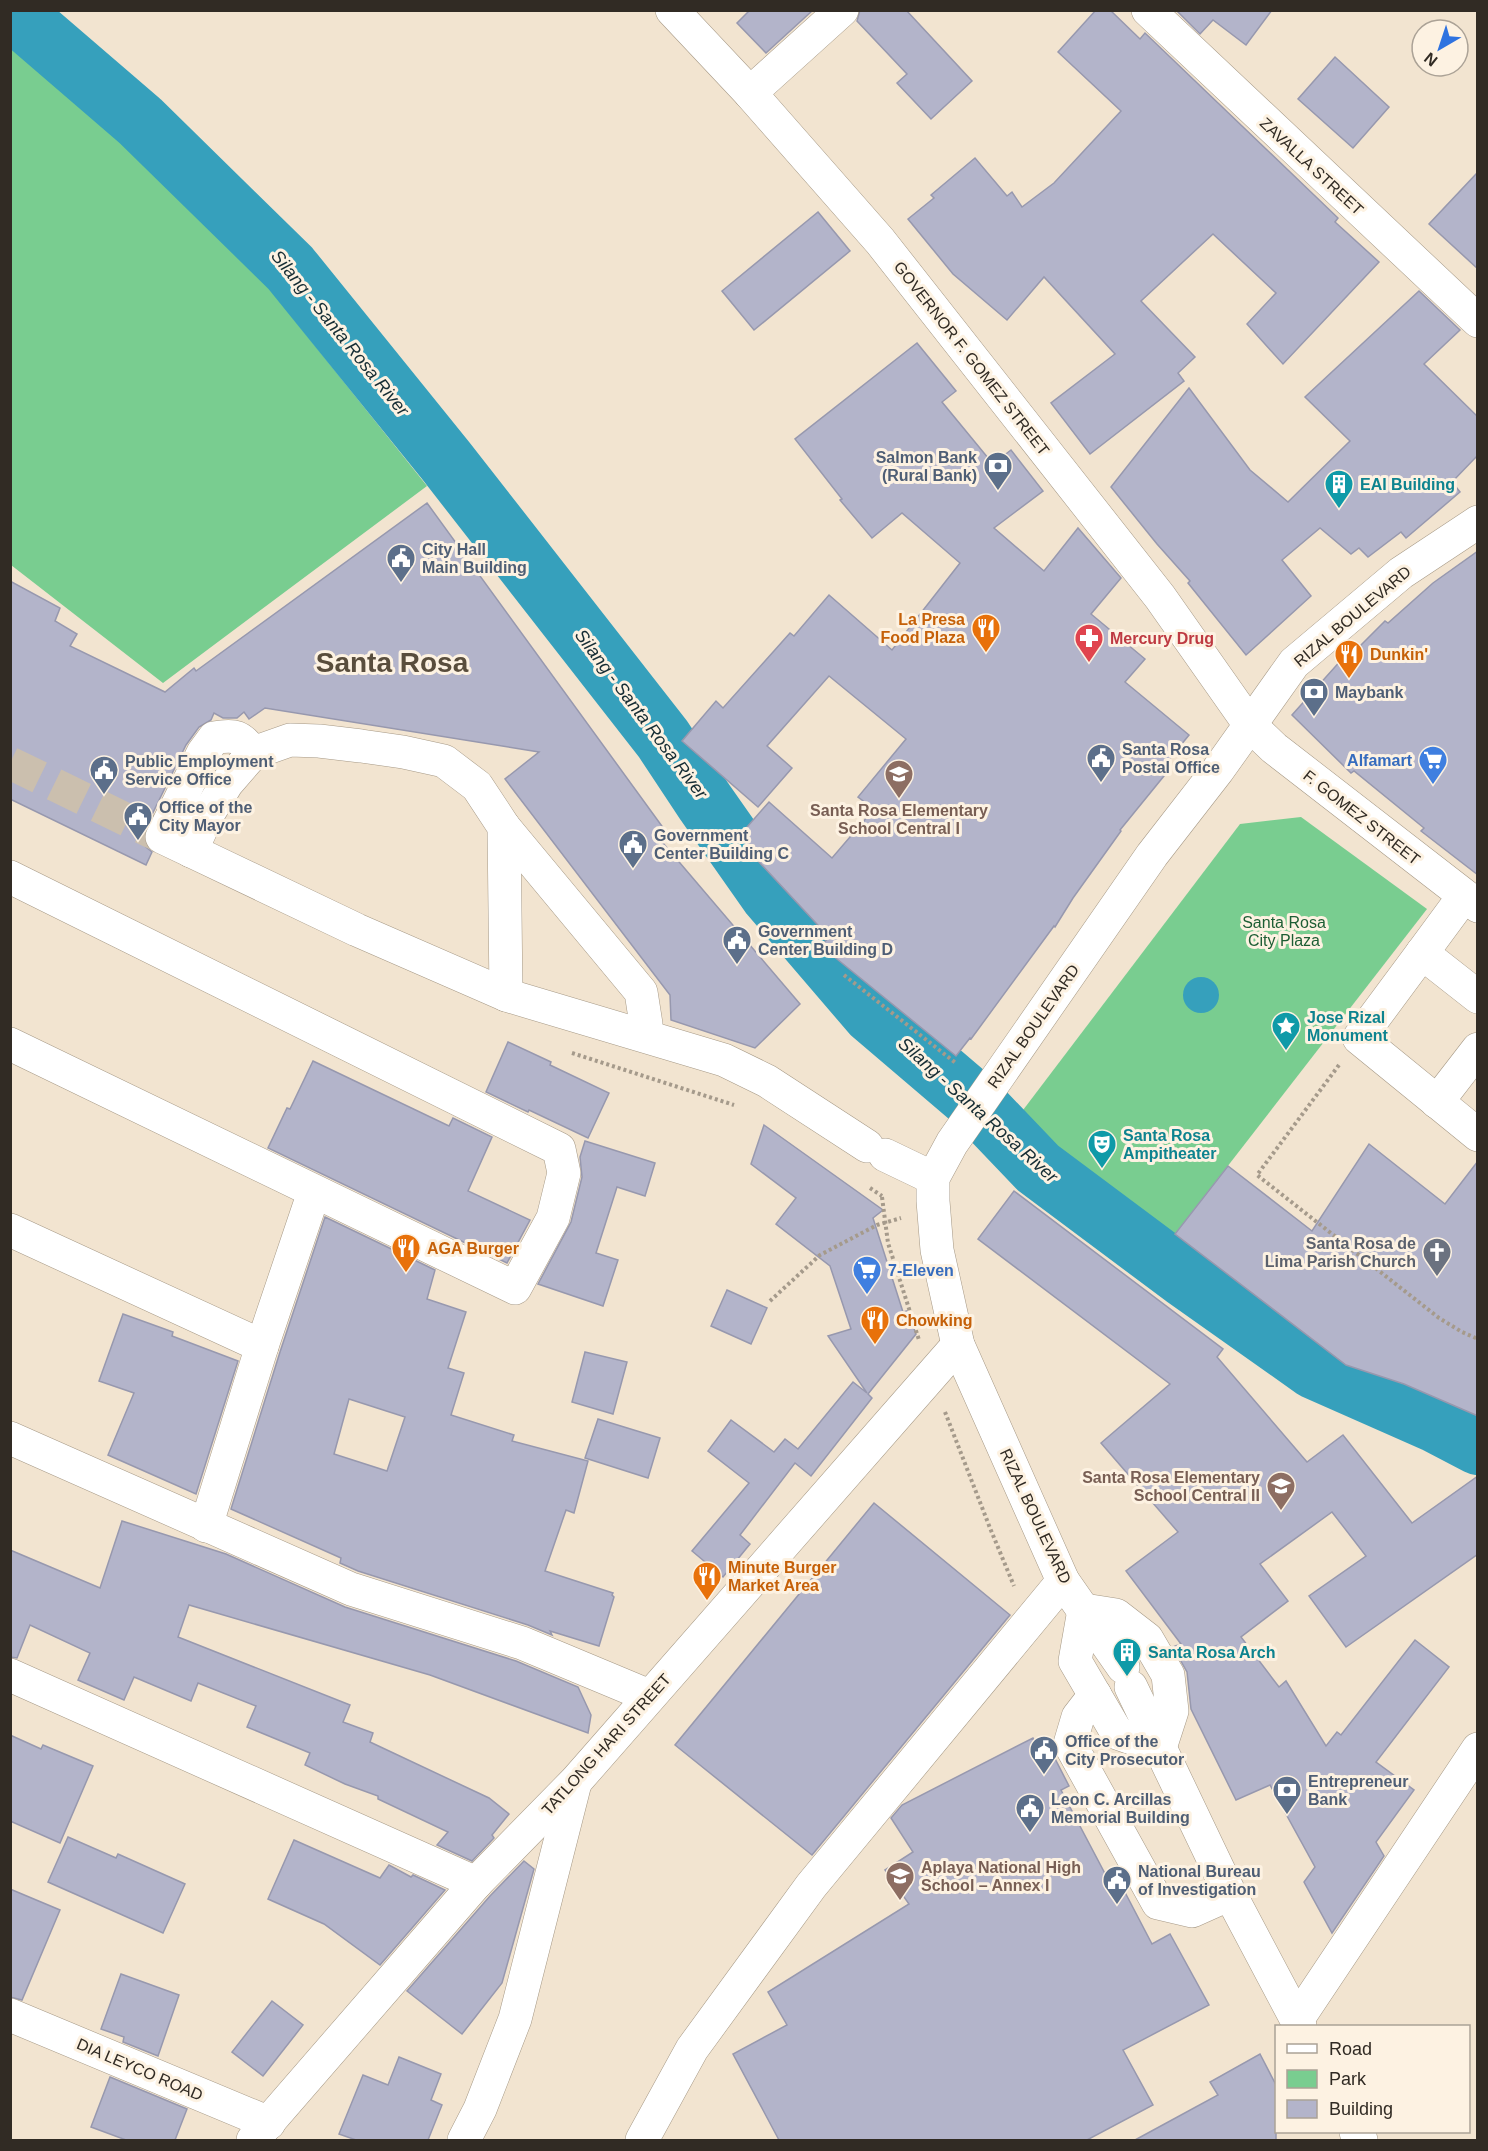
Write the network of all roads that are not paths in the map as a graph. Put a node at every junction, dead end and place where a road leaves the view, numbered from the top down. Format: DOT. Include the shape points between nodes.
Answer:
graph roads {
  1 [pos="672,10"];
  2 [pos="842,10"];
  3 [pos="1148,10"];
  4 [pos="750,93"];
  5 [pos="1478,321"];
  6 [pos="1478,522"];
  7 [pos="1250,725"];
  8 [pos="504,827"];
  9 [pos="10,877"];
  10 [pos="1471,901"];
  11 [pos="1422,953"];
  12 [pos="506,995"];
  13 [pos="1478,997"];
  14 [pos="652,1038"];
  15 [pos="10,1044"];
  16 [pos="1478,1049"];
  17 [pos="1437,1102"];
  18 [pos="1478,1135"];
  19 [pos="314,1192"];
  20 [pos="933,1193"];
  21 [pos="10,1230"];
  22 [pos="958,1345"];
  23 [pos="262,1346"];
  24 [pos="10,1438"];
  25 [pos="206,1526"];
  26 [pos="1063,1581"];
  27 [pos="1084,1610"];
  28 [pos="10,1675"];
  29 [pos="1095,1695"];
  30 [pos="649,1696"];
  31 [pos="1160,1748"];
  32 [pos="1478,1749"];
  33 [pos="576,1781"];
  34 [pos="476,1883"];
  35 [pos="1230,1894"];
  36 [pos="10,2015"];
  37 [pos="1299,2023"];
  38 [pos="261,2132"];
  39 [pos="464,2140"];
  40 [pos="642,2140"];
  1 -- 4 [label="street, GOVERNOR F. GOMEZ STREET"];
  2 -- 4 [label="street"];
  3 -- 5 [label="street, ZAVALLA STREET"];
  4 -- 7 [label="street, GOVERNOR F. GOMEZ STREET" via="880,241 1160,597"];
  6 -- 7 [label="street, RIZAL BOULEVARD" via="1401,573 1294,663"];
  7 -- 10 [label="street, F. GOMEZ STREET" via="1274,748"];
  7 -- 20 [label="street, RIZAL BOULEVARD" via="1152,855 952,1143"];
  8 -- 12 [label="street"];
  8 -- 12 [label="street" via="477,786 444,761 403,752 290,740 253,753 227,783 208,814 177,844 357,930"];
  8 -- 14 [label="street" via="641,992"];
  9 -- 19 [label="street" via="559,1149 564,1173 553,1218 515,1287"];
  10 -- 11 [label="street"];
  11 -- 13 [label="street"];
  11 -- 17 [label="street" via="1359,1038"];
  12 -- 14 [label="street"];
  14 -- 20 [label="street" via="724,1060 767,1081"];
  15 -- 19 [label="street"];
  16 -- 17 [label="street"];
  17 -- 18 [label="street"];
  19 -- 23 [label="street"];
  20 -- 22 [label="street, RIZAL BOULEVARD" via="937,1250"];
  21 -- 23 [label="street"];
  22 -- 26 [label="street, RIZAL BOULEVARD"];
  22 -- 30 [label="street, TATLONG HARI STREET"];
  23 -- 25 [label="street"];
  24 -- 25 [label="street"];
  25 -- 30 [label="street" via="351,1590 522,1643"];
  26 -- 27 [label="street, RIZAL BOULEVARD"];
  26 -- 40 [label="street" via="811,1886 692,2049"];
  27 -- 29 [label="street" via="1075,1661"];
  27 -- 31 [label="street, RIZAL BOULEVARD" via="1127,1677"];
  27 -- 31 [label="street" via="1116,1615 1147,1639 1168,1675 1172,1711"];
  28 -- 34 [label="street"];
  29 -- 31 [label="street" via="1117,1733"];
  29 -- 35 [label="street" via="1078,1718 1070,1744 1158,1903 1192,1911"];
  30 -- 33 [label="street, TATLONG HARI STREET"];
  31 -- 35 [label="street, RIZAL BOULEVARD"];
  32 -- 37 [label="street"];
  33 -- 34 [label="street, TATLONG HARI STREET"];
  33 -- 39 [label="street" via="515,2019"];
  34 -- 38 [label="street, TATLONG HARI STREET"];
  35 -- 37 [label="street, RIZAL BOULEVARD"];
  36 -- 38 [label="street, DIA LEYCO ROAD"];
}
